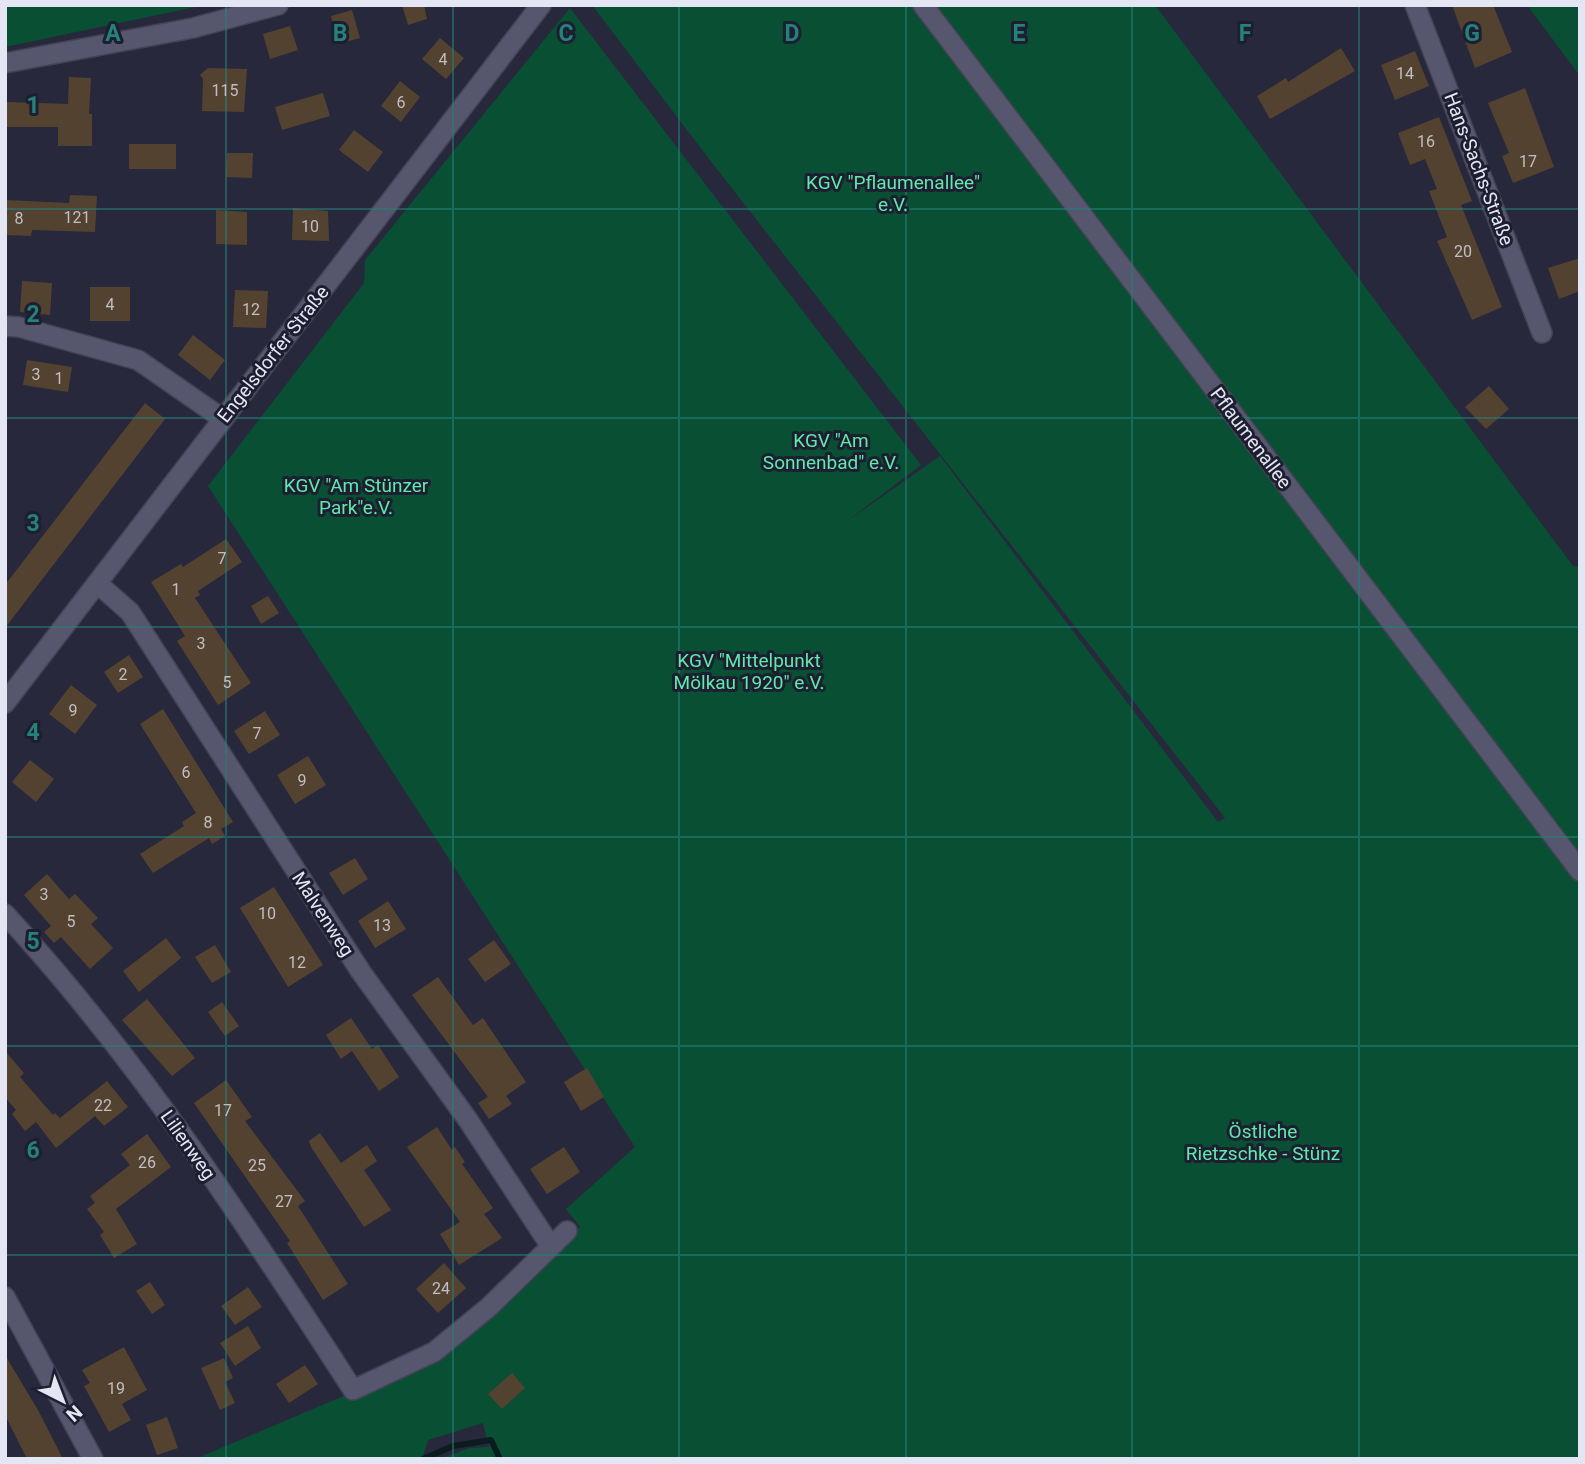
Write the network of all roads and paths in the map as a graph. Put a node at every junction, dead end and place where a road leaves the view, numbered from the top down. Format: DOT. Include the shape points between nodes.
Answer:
graph roads {
  1 [pos="278,5"];
  2 [pos="541,5"];
  3 [pos="923,5"];
  4 [pos="1415,5"];
  5 [pos="5,63"];
  6 [pos="5,326"];
  7 [pos="1542,333"];
  8 [pos="223,419"];
  9 [pos="97,583"];
  10 [pos="5,703"];
  11 [pos="1580,871"];
  12 [pos="5,914"];
  13 [pos="567,1231"];
  14 [pos="550,1245"];
  15 [pos="5,1297"];
  16 [pos="93,1459"];
  1 -- 5 [label="street" via="193,27"];
  2 -- 8 [label="street, Engelsdorfer Straße"];
  3 -- 11 [label="street, Pflaumenallee"];
  4 -- 7 [label="street, Hans-Sachs-Straße"];
  6 -- 8 [label="street" via="138,360"];
  8 -- 9 [label="street, Engelsdorfer Straße"];
  9 -- 10 [label="street, Engelsdorfer Straße"];
  9 -- 14 [label="street, Malvenweg" via="130,612 361,972 468,1120"];
  12 -- 14 [label="street, Lilienweg" via="42,954 177,1127 353,1390 434,1352 489,1307"];
  13 -- 14 [label="street"];
  15 -- 16 [label="street"];
}
